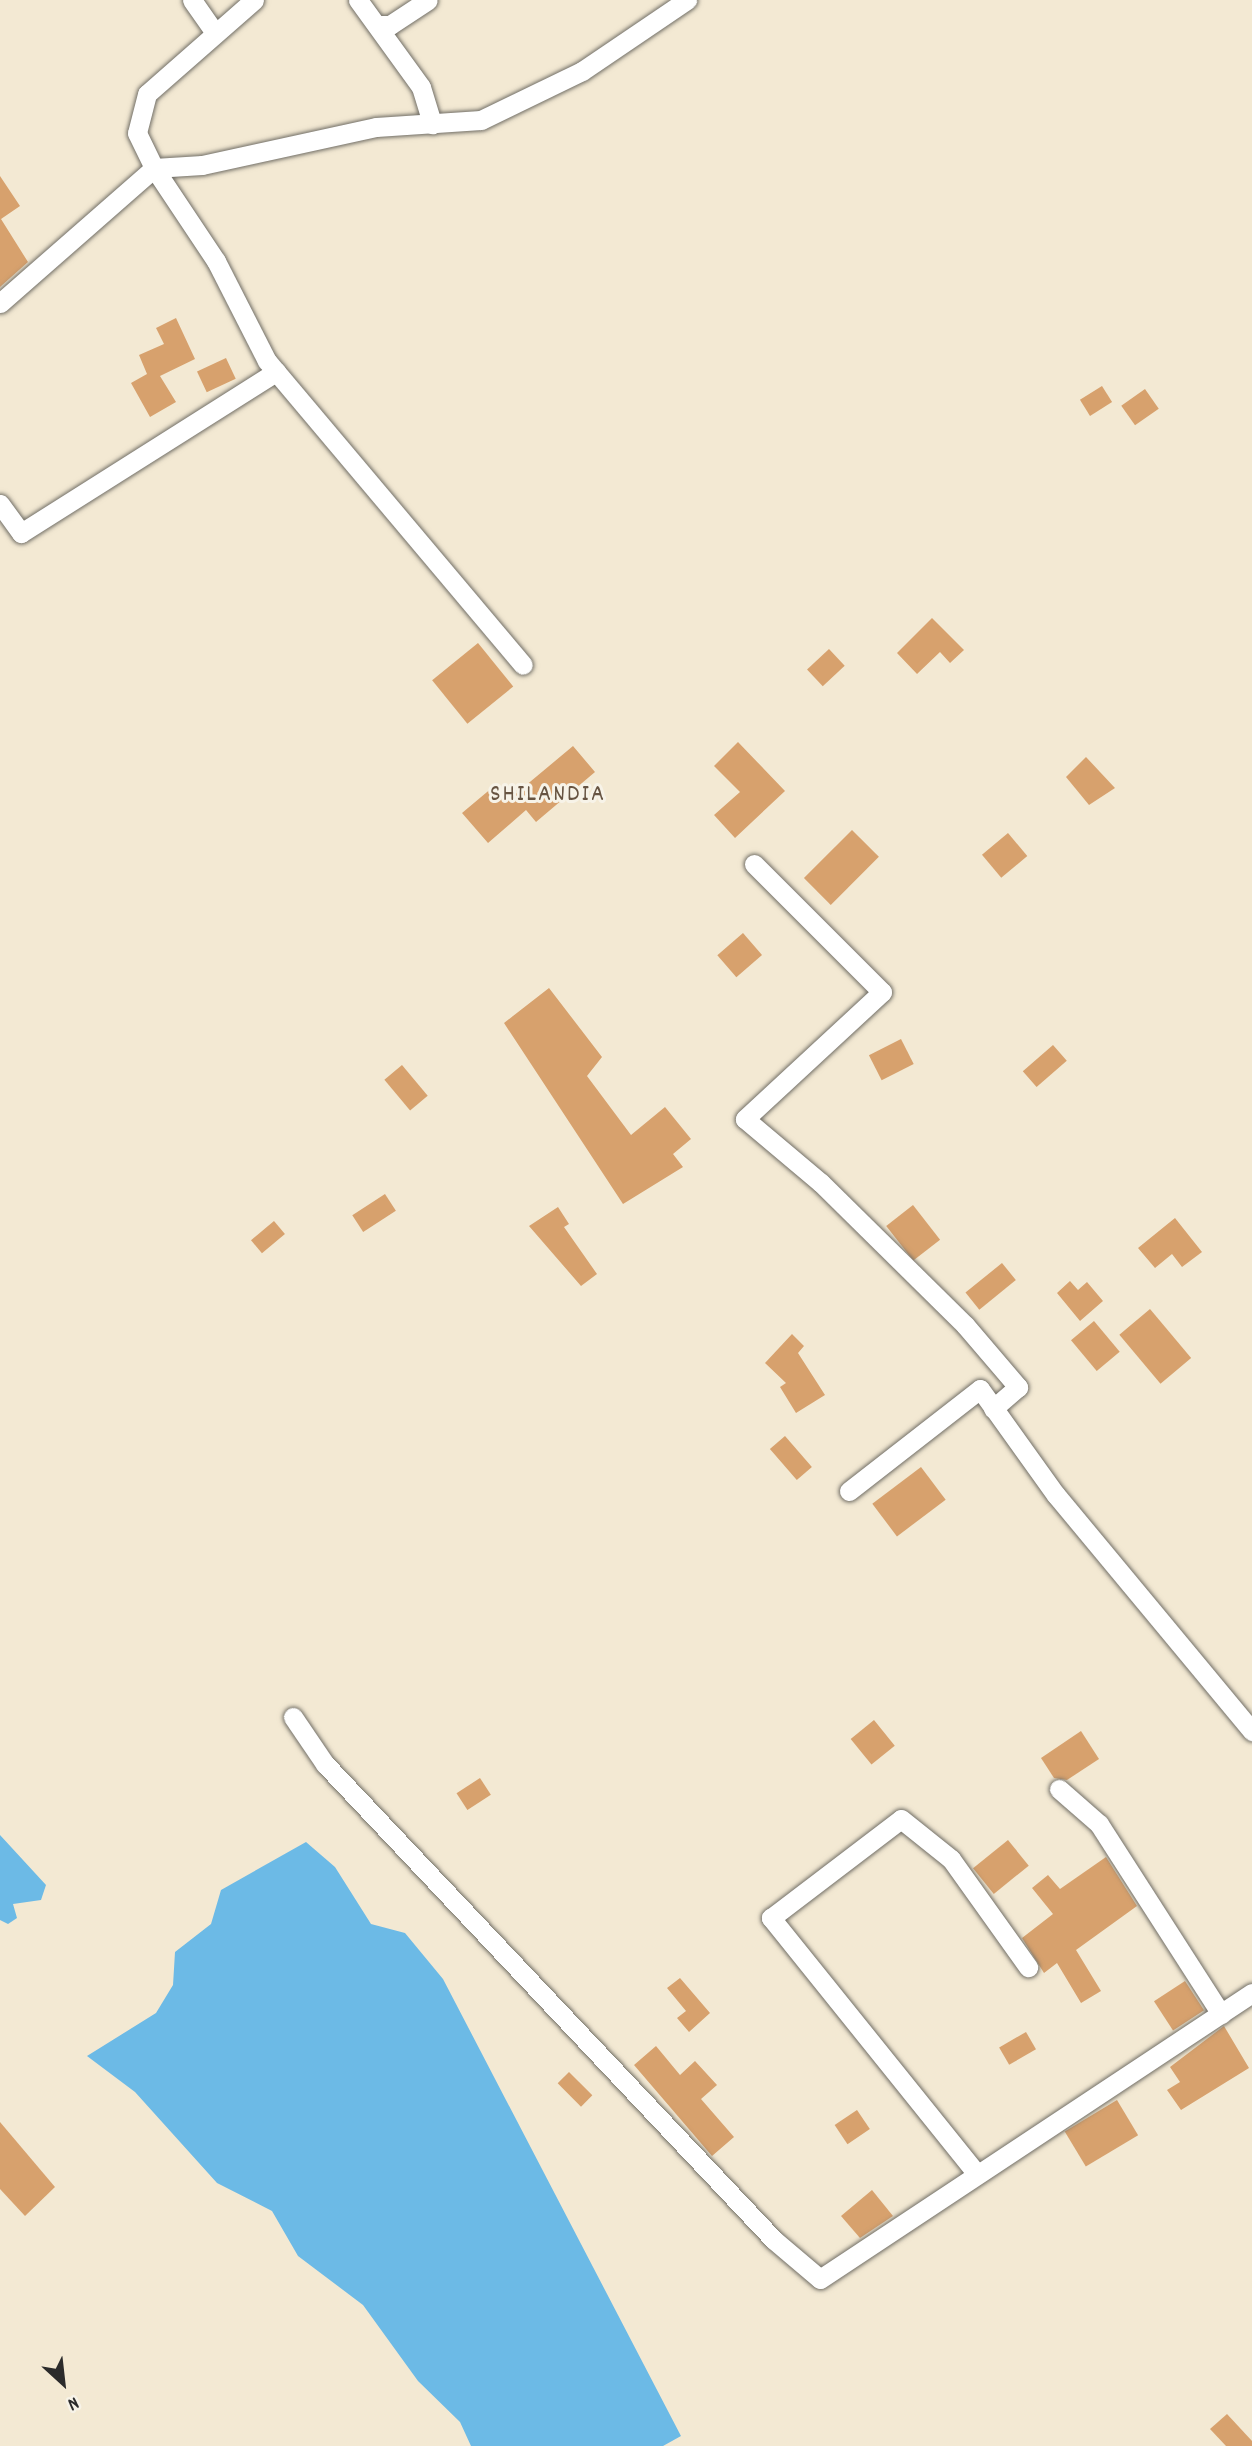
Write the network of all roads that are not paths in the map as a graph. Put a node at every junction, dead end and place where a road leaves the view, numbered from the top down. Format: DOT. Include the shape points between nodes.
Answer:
graph roads {
  1 [pos="192,0"];
  2 [pos="254,0"];
  3 [pos="358,0"];
  4 [pos="428,0"];
  5 [pos="687,0"];
  6 [pos="379,25"];
  7 [pos="214,31"];
  8 [pos="432,124"];
  9 [pos="154,167"];
  10 [pos="0,303"];
  11 [pos="276,372"];
  12 [pos="0,504"];
  13 [pos="523,665"];
  14 [pos="754,864"];
  15 [pos="993,1409"];
  16 [pos="849,1491"];
  17 [pos="293,1717"];
  18 [pos="1252,1731"];
  19 [pos="1059,1789"];
  20 [pos="1028,1967"];
  21 [pos="1252,1993"];
  22 [pos="1221,2014"];
  23 [pos="977,2174"];
  1 -- 7 [label="street"];
  2 -- 7 [label="street"];
  3 -- 6 [label="street"];
  4 -- 6 [label="street" via="390,25"];
  5 -- 8 [label="street" via="582,71 492,115"];
  6 -- 8 [label="street" via="421,87"];
  7 -- 9 [label="street" via="147,94 137,133"];
  8 -- 9 [label="street" via="376,127 202,165"];
  9 -- 10 [label="street"];
  9 -- 11 [label="street" via="216,261"];
  11 -- 12 [label="street" via="21,533"];
  11 -- 13 [label="street"];
  14 -- 15 [label="street" via="882,992 745,1119 821,1183 965,1325 1018,1387"];
  15 -- 16 [label="street" via="980,1390"];
  15 -- 18 [label="street" via="1055,1495"];
  17 -- 23 [label="street" via="326,1764 765,2231 820,2279"];
  19 -- 22 [label="street" via="1099,1824"];
  20 -- 23 [label="street" via="951,1859 901,1819 771,1919"];
  21 -- 22 [label="street"];
  22 -- 23 [label="street"];
}
